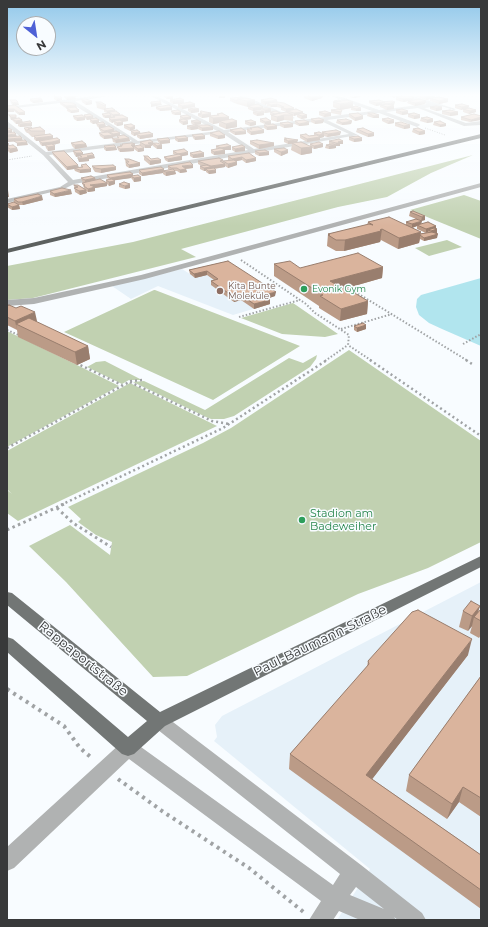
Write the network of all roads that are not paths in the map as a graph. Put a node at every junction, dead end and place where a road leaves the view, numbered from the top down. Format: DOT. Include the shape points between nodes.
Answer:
graph roads {
  1 [pos="27,139"];
  2 [pos="133,139"];
  3 [pos="158,139"];
  4 [pos="235,139"];
  5 [pos="328,139"];
  6 [pos="446,139"];
  7 [pos="468,139"];
  8 [pos="137,142"];
  9 [pos="253,151"];
  10 [pos="45,154"];
  11 [pos="72,182"];
  12 [pos="481,185"];
  13 [pos="7,201"];
  14 [pos="7,244"];
  15 [pos="7,251"];
  16 [pos="7,303"];
  17 [pos="481,561"];
  18 [pos="7,597"];
  19 [pos="7,643"];
  20 [pos="159,721"];
  21 [pos="128,748"];
  22 [pos="7,861"];
  23 [pos="354,872"];
  24 [pos="336,898"];
  25 [pos="314,918"];
  26 [pos="385,920"];
  27 [pos="415,920"];
  1 -- 10 [label="street"];
  2 -- 8 [label="street"];
  3 -- 8 [label="street"];
  4 -- 9 [label="street"];
  5 -- 9 [label="street"];
  6 -- 14 [label="highway"];
  7 -- 15 [label="highway"];
  8 -- 10 [label="street"];
  9 -- 11 [label="street"];
  10 -- 11 [label="street"];
  11 -- 13 [label="street" via="62,188"];
  12 -- 16 [label="street" via="142,277 42,299"];
  17 -- 20 [label="main road, Paul-Baumann-Straße"];
  18 -- 20 [label="main road, Rappaportstraße"];
  19 -- 21 [label="main road"];
  20 -- 21 [label="main road, Paul-Baumann-Straße"];
  20 -- 23 [label="street"];
  21 -- 22 [label="street, Paul-Baumann-Straße"];
  21 -- 24 [label="street"];
  23 -- 24 [label="street"];
  23 -- 27 [label="street"];
  24 -- 25 [label="street"];
  24 -- 26 [label="street"];
}
